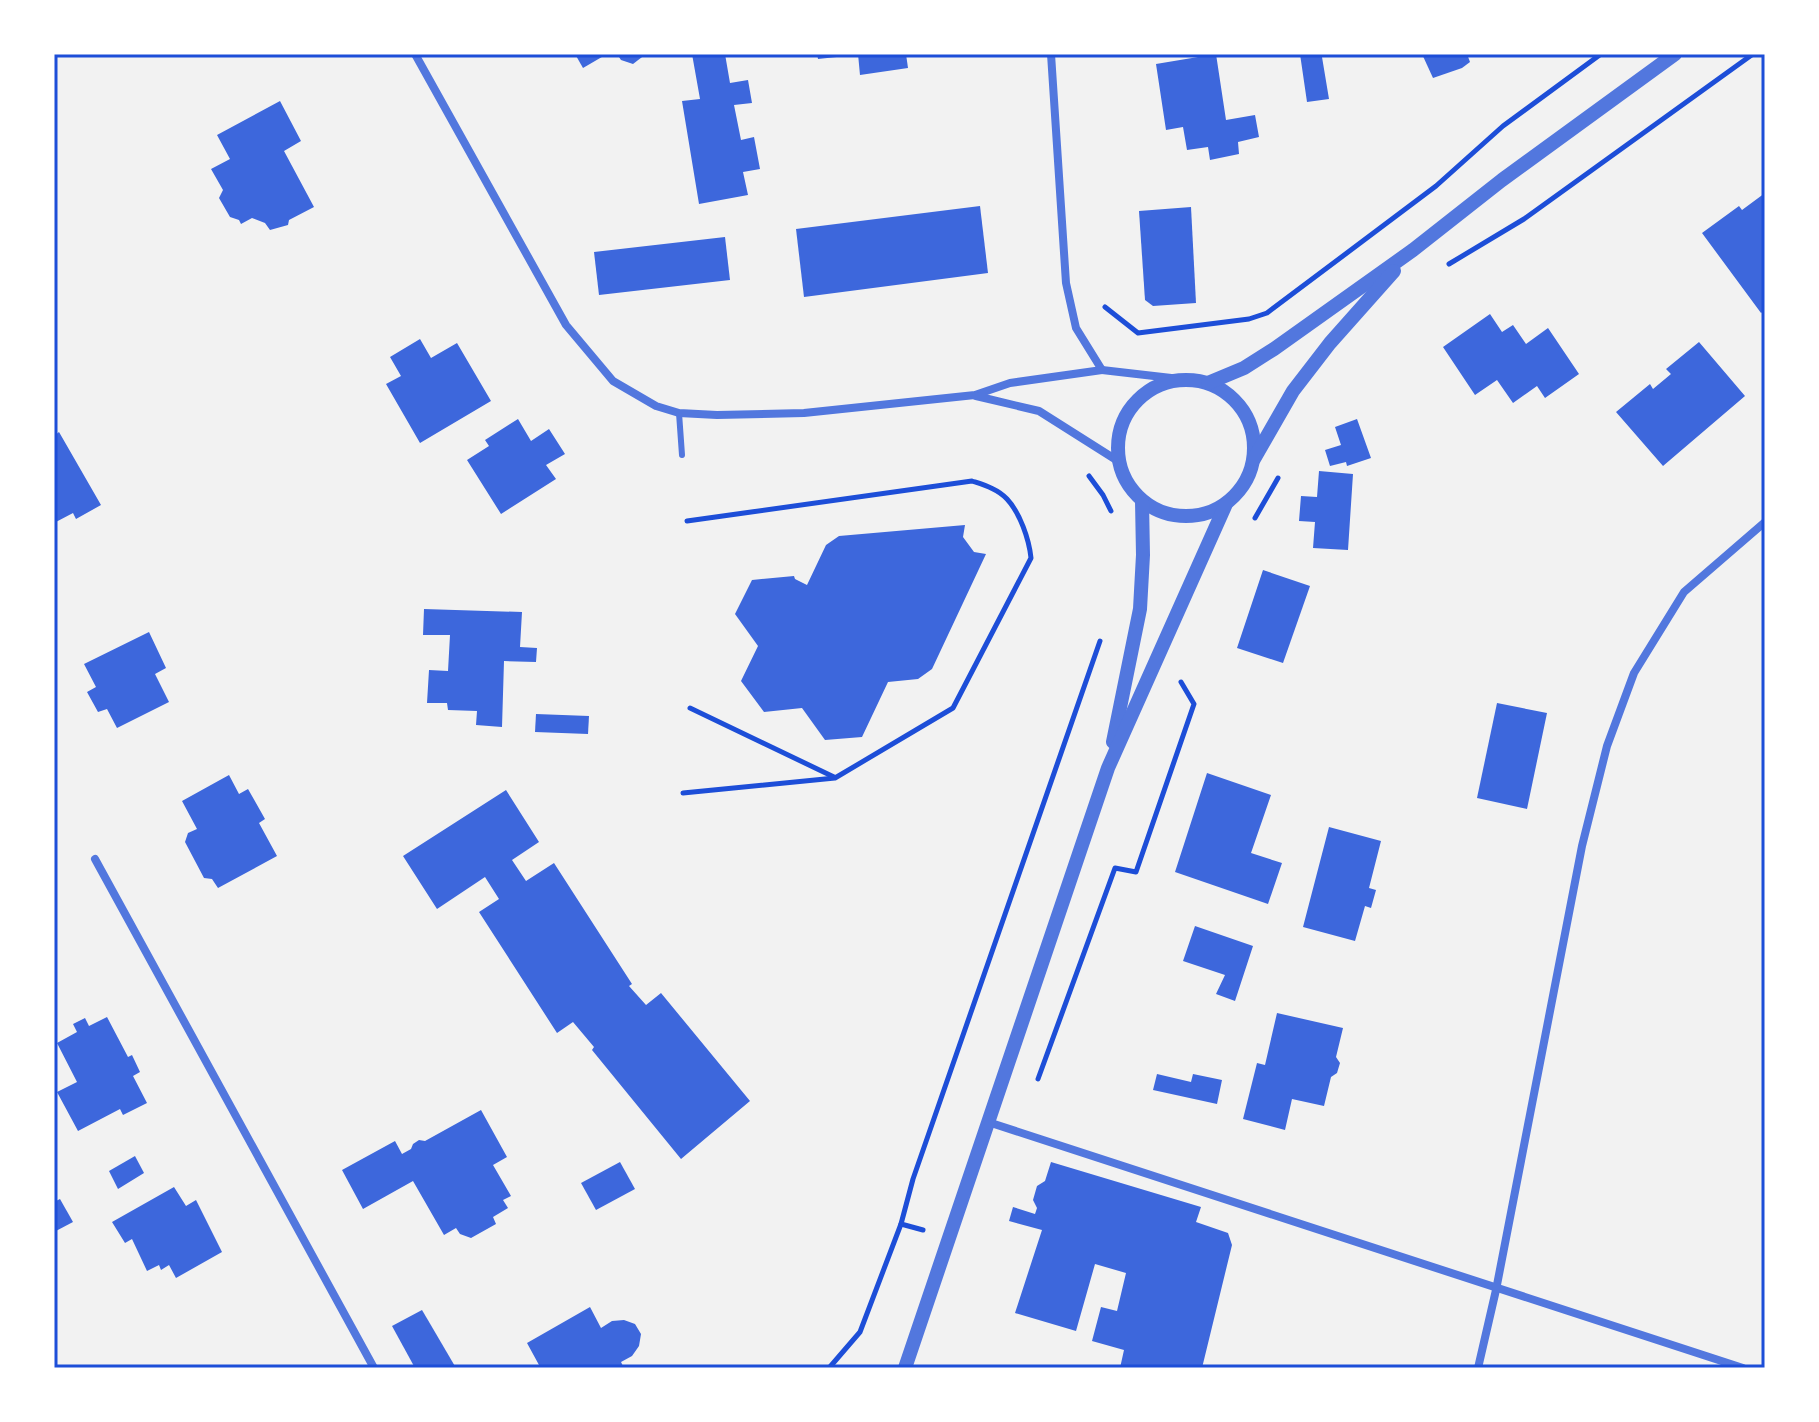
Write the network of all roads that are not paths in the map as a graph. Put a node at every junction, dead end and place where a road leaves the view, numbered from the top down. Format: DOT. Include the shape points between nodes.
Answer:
graph roads {
  1 [pos="415,54"];
  2 [pos="1051,54"];
  3 [pos="1675,54"];
  4 [pos="1413,250"];
  5 [pos="1102,370"];
  6 [pos="1180,379"];
  7 [pos="1208,383"];
  8 [pos="975,395"];
  9 [pos="679,413"];
  10 [pos="682,455"];
  11 [pos="1253,459"];
  12 [pos="1118,461"];
  13 [pos="1142,501"];
  14 [pos="1226,504"];
  15 [pos="1765,522"];
  16 [pos="1108,768"];
  17 [pos="95,859"];
  18 [pos="988,1122"];
  19 [pos="1496,1290"];
  20 [pos="374,1368"];
  21 [pos="905,1368"];
  22 [pos="1478,1368"];
  23 [pos="1743,1368"];
  1 -- 9 [label="street" via="566,325 613,381"];
  2 -- 5 [label="street" via="1066,283 1076,328"];
  3 -- 4 [label="street"];
  4 -- 7 [label="street" via="1274,349"];
  4 -- 11 [label="street" via="1293,391"];
  5 -- 6 [label="street"];
  5 -- 8 [label="street" via="1010,383"];
  6 -- 7 [label="street"];
  6 -- 12 [label="street" via="1158,385 1125,416"];
  7 -- 11 [label="street" via="1245,413 1254,435"];
  8 -- 9 [label="street" via="804,413"];
  8 -- 12 [label="street" via="1039,411"];
  9 -- 10 [label="lane"];
  11 -- 14 [label="street" via="1244,484"];
  12 -- 13 [label="street" via="1126,483"];
  13 -- 14 [label="street" via="1162,513 1184,517"];
  13 -- 16 [label="street" via="1140,609"];
  14 -- 16 [label="street"];
  15 -- 19 [label="street" via="1684,592 1634,673 1607,746 1582,846"];
  16 -- 18 [label="street"];
  17 -- 20 [label="street"];
  18 -- 19 [label="street"];
  18 -- 21 [label="street"];
  19 -- 22 [label="street"];
  19 -- 23 [label="street"];
}
